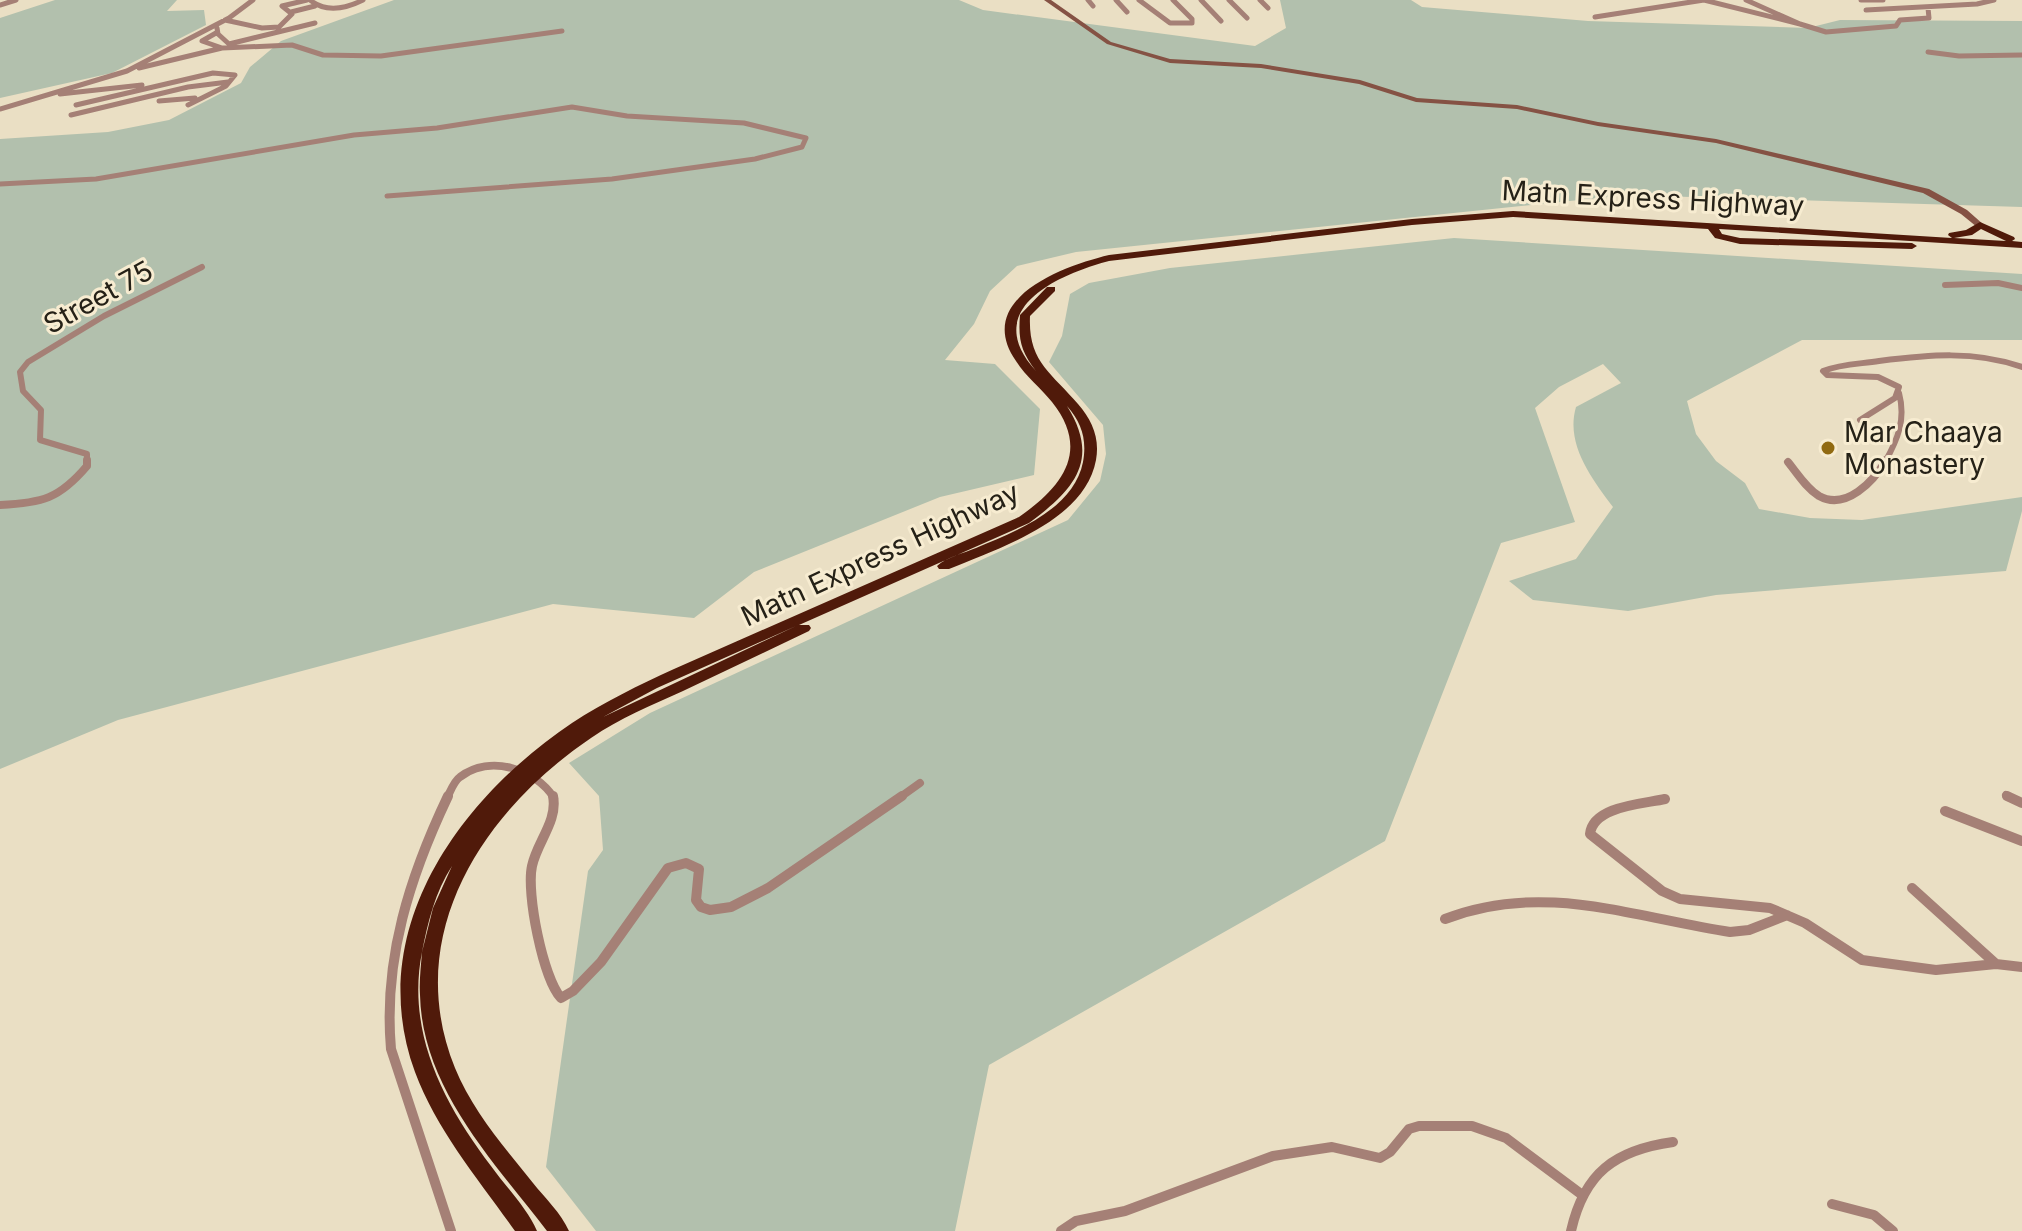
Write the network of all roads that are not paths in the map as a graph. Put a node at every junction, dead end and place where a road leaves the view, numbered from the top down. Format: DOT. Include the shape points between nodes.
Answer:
graph roads {
  1 [pos="16,0"];
  2 [pos="253,0"];
  3 [pos="308,0"];
  4 [pos="363,0"];
  5 [pos="1047,0"];
  6 [pos="1088,0"];
  7 [pos="1116,0"];
  8 [pos="1139,0"];
  9 [pos="1173,0"];
  10 [pos="1201,0"];
  11 [pos="1229,0"];
  12 [pos="1260,0"];
  13 [pos="1746,0"];
  14 [pos="1861,0"];
  15 [pos="1883,0"];
  16 [pos="1994,0"];
  17 [pos="0,5"];
  18 [pos="315,6"];
  19 [pos="1093,6"];
  20 [pos="1268,8"];
  21 [pos="1928,8"];
  22 [pos="240,10"];
  23 [pos="1866,10"];
  24 [pos="291,12"];
  25 [pos="1127,12"];
  26 [pos="1595,17"];
  27 [pos="1247,18"];
  28 [pos="227,19"];
  29 [pos="238,21"];
  30 [pos="1221,21"];
  31 [pos="315,23"];
  32 [pos="218,24"];
  33 [pos="1800,24"];
  34 [pos="562,31"];
  35 [pos="216,33"];
  36 [pos="222,48"];
  37 [pos="1928,52"];
  38 [pos="2022,55"];
  39 [pos="134,67"];
  40 [pos="151,78"];
  41 [pos="233,81"];
  42 [pos="159,85"];
  43 [pos="116,86"];
  44 [pos="50,94"];
  45 [pos="200,98"];
  46 [pos="159,101"];
  47 [pos="76,105"];
  48 [pos="188,105"];
  49 [pos="0,109"];
  50 [pos="71,115"];
  51 [pos="0,184"];
  52 [pos="387,196"];
  53 [pos="1822,228"];
  54 [pos="1984,230"];
  55 [pos="1770,231"];
  56 [pos="1807,238"];
  57 [pos="2022,242"];
  58 [pos="1913,246"];
  59 [pos="2022,253"];
  60 [pos="202,267"];
  61 [pos="1945,285"];
  62 [pos="2022,288"];
  63 [pos="2022,367"];
  64 [pos="1899,393"];
  65 [pos="1860,420"];
  66 [pos="1788,462"];
  67 [pos="0,505"];
  68 [pos="920,783"];
  69 [pos="2006,795"];
  70 [pos="1665,799"];
  71 [pos="2022,803"];
  72 [pos="1945,811"];
  73 [pos="2022,841"];
  74 [pos="1912,888"];
  75 [pos="1788,915"];
  76 [pos="1445,919"];
  77 [pos="1996,964"];
  78 [pos="2022,967"];
  79 [pos="1673,1142"];
  80 [pos="1581,1194"];
  81 [pos="1832,1204"];
  82 [pos="451,1231"];
  83 [pos="527,1231"];
  84 [pos="559,1231"];
  85 [pos="1061,1231"];
  86 [pos="1571,1231"];
  87 [pos="1893,1231"];
  1 -- 17 [label="street"];
  2 -- 22 [label="street"];
  3 -- 18 [label="street"];
  3 -- 24 [label="street" via="281,7"];
  4 -- 18 [label="street" via="343,8"];
  5 -- 54 [label="main road" via="1109,43 1170,61 1261,66 1360,82 1420,101 1517,107 1716,141 1926,191"];
  6 -- 19 [label="street"];
  7 -- 25 [label="street"];
  8 -- 9 [label="street" via="1169,24 1192,23"];
  10 -- 30 [label="street"];
  11 -- 27 [label="street"];
  12 -- 20 [label="street"];
  13 -- 33 [label="street"];
  14 -- 15 [label="street"];
  16 -- 21 [label="street"];
  18 -- 24 [label="street"];
  21 -- 23 [label="street"];
  21 -- 33 [label="street" via="1929,18 1899,20 1896,26 1826,32"];
  22 -- 28 [label="street"];
  22 -- 29 [label="street"];
  24 -- 29 [label="street" via="291,19 277,27 256,28"];
  26 -- 33 [label="street" via="1704,0"];
  28 -- 29 [label="street"];
  28 -- 32 [label="street"];
  29 -- 32 [label="street"];
  31 -- 35 [label="street" via="230,44"];
  32 -- 35 [label="street"];
  32 -- 39 [label="street"];
  34 -- 36 [label="street" via="374,56 323,55 292,45"];
  35 -- 36 [label="street" via="202,41"];
  36 -- 39 [label="street"];
  37 -- 38 [label="street"];
  39 -- 44 [label="street"];
  40 -- 43 [label="street"];
  41 -- 42 [label="street" via="235,75 226,72"];
  41 -- 45 [label="street"];
  41 -- 50 [label="street"];
  42 -- 43 [label="street"];
  42 -- 47 [label="street"];
  43 -- 44 [label="street"];
  44 -- 49 [label="street"];
  45 -- 46 [label="street"];
  45 -- 48 [label="street"];
  51 -- 52 [label="street" via="96,179 354,135 572,107 769,129 806,138 793,150 722,164 612,179"];
  53 -- 54 [label="highway" via="1961,235"];
  53 -- 55 [label="highway"];
  53 -- 58 [label="highway" via="1725,219 1711,226 1730,240"];
  54 -- 56 [label="highway" via="1986,240 1975,245"];
  54 -- 57 [label="highway"];
  55 -- 57 [label="highway, Matn Express Highway"];
  55 -- 83 [label="highway, Matn Express Highway" via="1538,214 1479,216 1109,258 1070,269 1035,289 1013,316 1011,342 1068,415 1078,441 1073,470 1046,506 589,719 501,787 454,845 433,883 418,920 408,994 423,1070 450,1121"];
  56 -- 58 [label="highway, Matn Express Highway"];
  56 -- 84 [label="highway, Matn Express Highway" via="1557,220 1480,221 1117,263 1082,272 1039,298 1025,315 1024,344 1075,404 1092,436 1090,465 1072,497 1021,532 594,729 514,793 456,872 439,909 431,947 429,1002 437,1044 480,1128"];
  58 -- 59 [label="highway, Matn Express Highway"];
  60 -- 67 [label="street, Street 75" via="28,362 20,372 23,391 41,410 40,440 87,454 87,466 72,486 51,499 31,506"];
  61 -- 62 [label="street" via="1998,283"];
  63 -- 64 [label="street" via="1961,354 1823,371 1887,379"];
  64 -- 65 [label="street"];
  64 -- 66 [label="street" via="1904,407 1890,455 1878,474 1846,500 1819,496"];
  68 -- 82 [label="street" via="768,888 731,907 701,907 696,900 699,869 672,864 595,969 575,992 561,998 530,905 531,868 556,806 551,790 538,778 505,767 476,767 458,778 393,941 387,1020 391,1049"];
  69 -- 71 [label="street"];
  70 -- 75 [label="street" via="1600,816 1590,834 1662,891 1680,899"];
  72 -- 73 [label="street"];
  74 -- 77 [label="street"];
  75 -- 76 [label="street" via="1730,932 1569,904 1507,902"];
  75 -- 77 [label="street" via="1862,960 1936,970"];
  77 -- 78 [label="street"];
  79 -- 80 [label="street" via="1651,1144 1620,1157 1602,1168"];
  80 -- 85 [label="street" via="1506,1138 1472,1126 1419,1126 1409,1129 1380,1158 1342,1147 1272,1155 1121,1212 1079,1218"];
  80 -- 86 [label="street"];
  81 -- 87 [label="street" via="1874,1215"];
}
